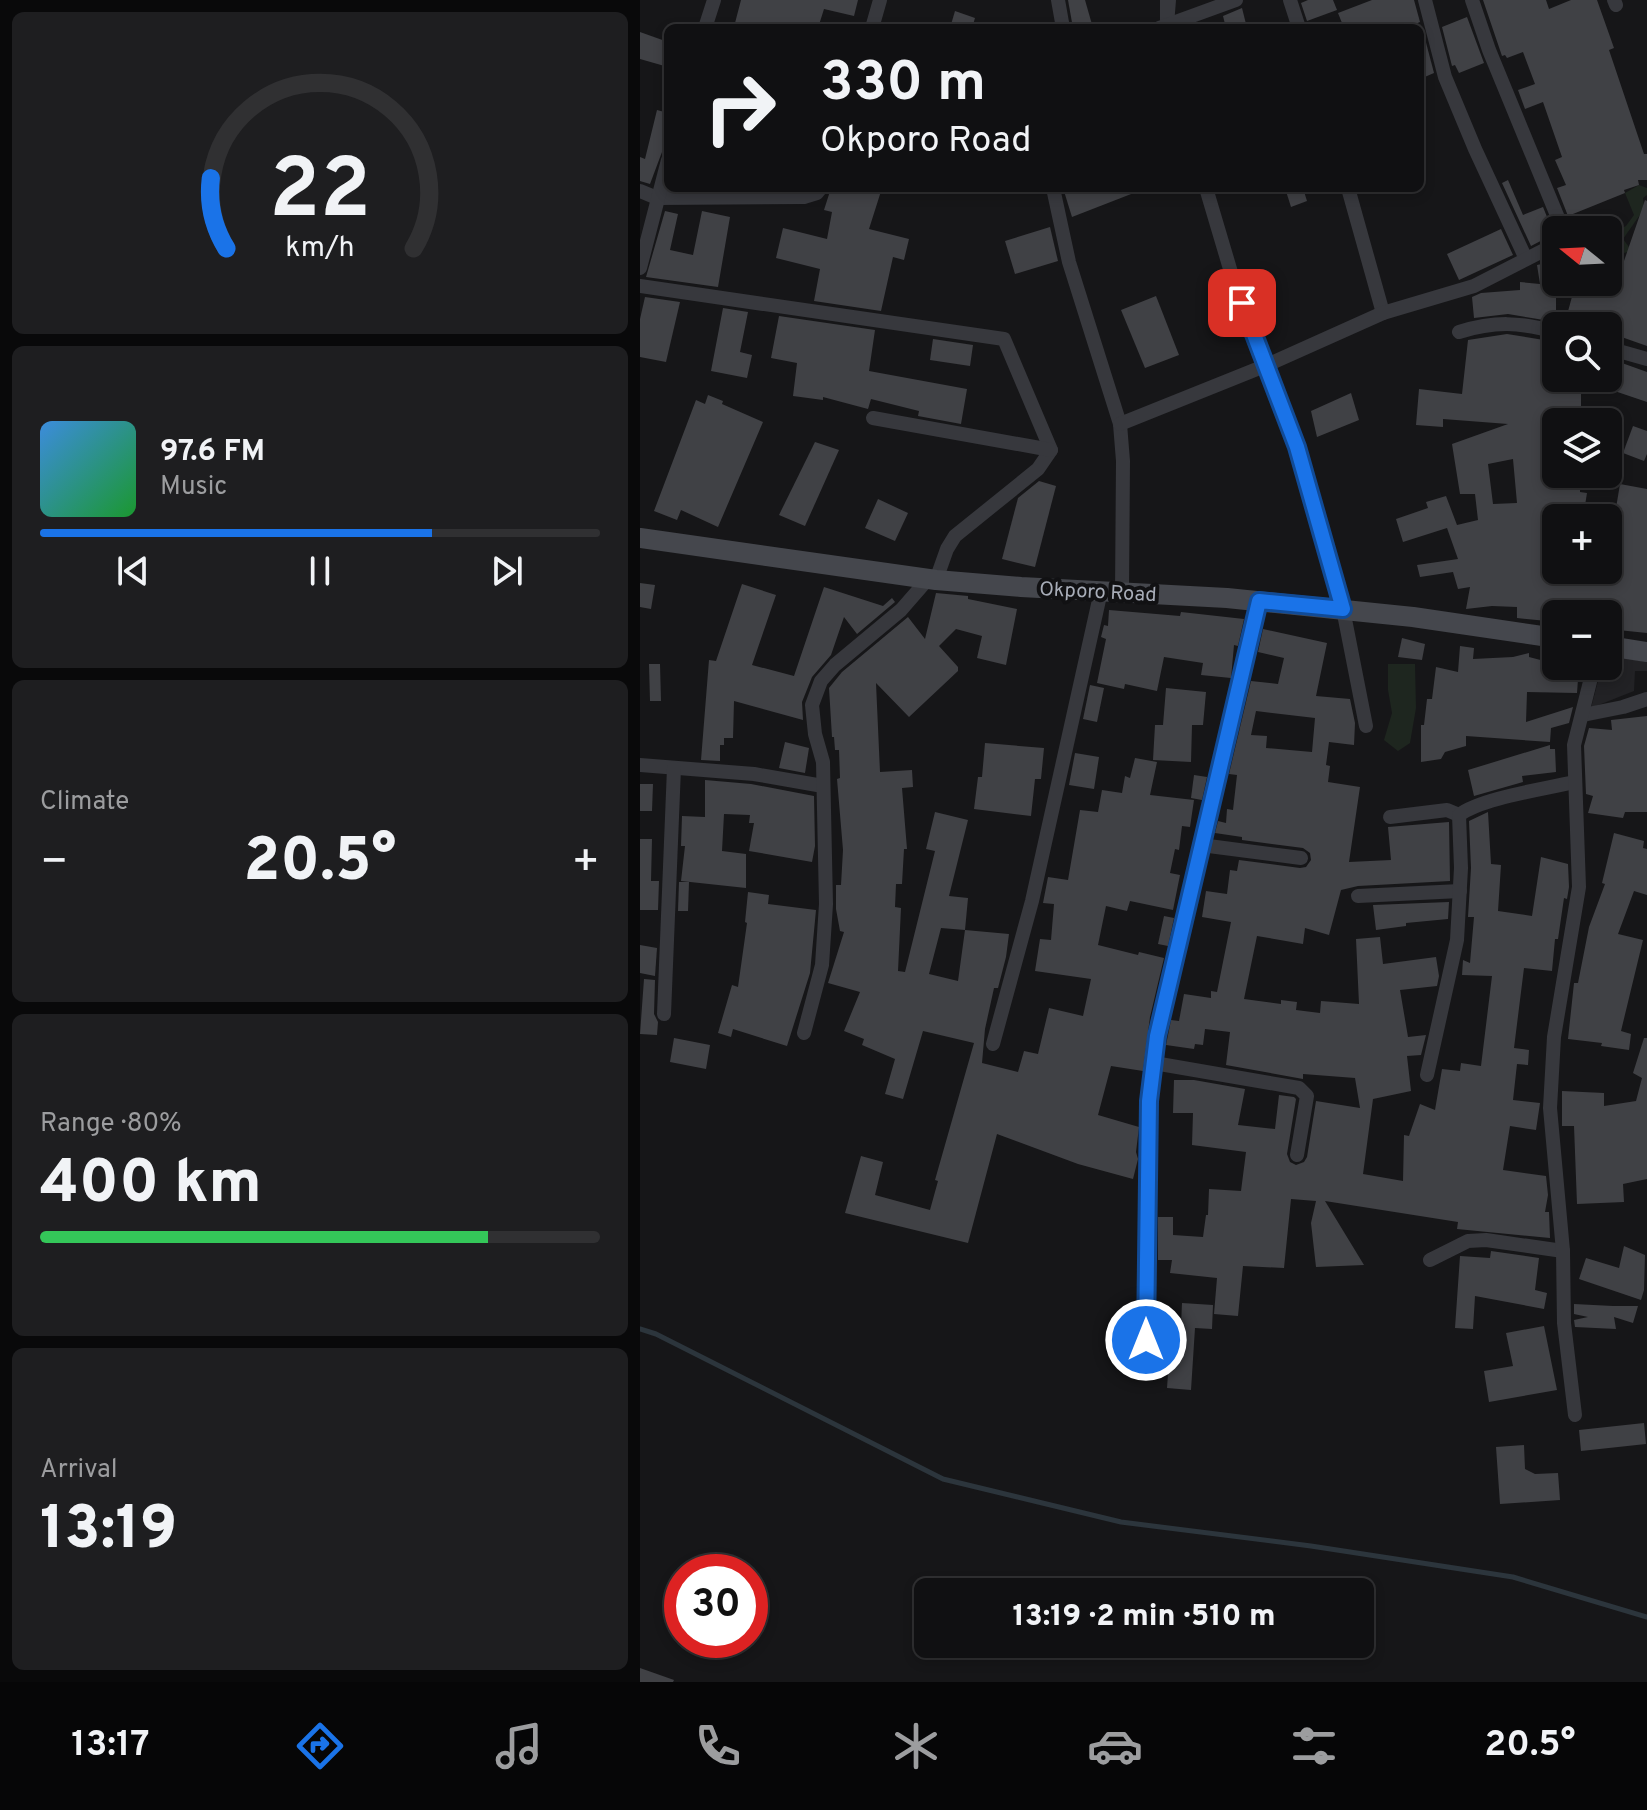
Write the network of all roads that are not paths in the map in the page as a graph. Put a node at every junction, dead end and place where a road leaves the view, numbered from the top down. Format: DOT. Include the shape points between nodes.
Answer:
graph roads {
  1 [pos="714,0"];
  2 [pos="880,0"];
  3 [pos="1058,0"];
  4 [pos="1160,0"];
  5 [pos="1169,0"];
  6 [pos="1236,0"];
  7 [pos="1290,0"];
  8 [pos="1425,0"];
  9 [pos="1472,0"];
  10 [pos="706,24"];
  11 [pos="873,24"];
  12 [pos="1062,24"];
  13 [pos="1164,24"];
  14 [pos="1165,24"];
  15 [pos="1173,24"];
  16 [pos="1298,24"];
  17 [pos="664,174"];
  18 [pos="640,191"];
  19 [pos="818,192"];
  20 [pos="1054,192"];
  21 [pos="1207,192"];
  22 [pos="1349,192"];
  23 [pos="657,198"];
  24 [pos="1557,216"];
  25 [pos="1542,251"];
  26 [pos="1526,259"];
  27 [pos="640,268"];
  28 [pos="640,286"];
  29 [pos="1383,313"];
  30 [pos="1542,330"];
  31 [pos="1459,332"];
  32 [pos="1622,352"];
  33 [pos="1647,359"];
  34 [pos="1267,365"];
  35 [pos="873,418"];
  36 [pos="1120,424"];
  37 [pos="1051,450"];
  38 [pos="640,538"];
  39 [pos="932,579"];
  40 [pos="1111,592"];
  41 [pos="1259,601"];
  42 [pos="1343,609"];
  43 [pos="1542,636"];
  44 [pos="1622,648"];
  45 [pos="1647,652"];
  46 [pos="1591,680"];
  47 [pos="1647,699"];
  48 [pos="1583,715"];
  49 [pos="1366,726"];
  50 [pos="640,765"];
  51 [pos="674,768"];
  52 [pos="1574,782"];
  53 [pos="823,786"];
  54 [pos="1459,815"];
  55 [pos="1390,817"];
  56 [pos="1201,845"];
  57 [pos="1301,858"];
  58 [pos="1460,891"];
  59 [pos="1358,896"];
  60 [pos="664,1014"];
  61 [pos="804,1033"];
  62 [pos="993,1044"];
  63 [pos="1154,1063"];
  64 [pos="1427,1075"];
  65 [pos="1297,1155"];
  66 [pos="1563,1251"];
  67 [pos="1430,1260"];
  68 [pos="1146,1340"];
  69 [pos="1575,1415"];
  1 -- 10 [label="street"];
  2 -- 11 [label="street"];
  3 -- 12 [label="street"];
  4 -- 13 [label="street"];
  5 -- 14 [label="street"];
  6 -- 15 [label="street"];
  7 -- 16 [label="street"];
  8 -- 26 [label="street" via="1445,77"];
  9 -- 24 [label="street"];
  17 -- 23 [label="street"];
  18 -- 23 [label="street"];
  19 -- 23 [label="street" via="804,197"];
  20 -- 36 [label="street" via="1069,262"];
  21 -- 34 [label="street" via="1233,279"];
  22 -- 29 [label="street"];
  23 -- 27 [label="street"];
  25 -- 26 [label="street"];
  26 -- 29 [label="street" via="1474,286"];
  28 -- 37 [label="street" via="1004,339"];
  29 -- 34 [label="street"];
  30 -- 31 [label="street" via="1503,323"];
  32 -- 33 [label="street"];
  34 -- 36 [label="street"];
  34 -- 42 [label="street" via="1297,447"];
  35 -- 37 [label="street"];
  36 -- 40 [label="street" via="1123,461"];
  37 -- 39 [label="street" via="1038,469 955,536"];
  38 -- 39 [label="main road, Okporo Road"];
  39 -- 40 [label="main road, Okporo Road"];
  39 -- 53 [label="street" via="821,681 812,705"];
  40 -- 41 [label="main road, Okporo Road"];
  40 -- 62 [label="street"];
  41 -- 42 [label="main road, Okporo Road"];
  41 -- 56 [label="street"];
  42 -- 43 [label="main road, Okporo Road"];
  42 -- 49 [label="street"];
  44 -- 45 [label="main road"];
  46 -- 48 [label="street"];
  47 -- 48 [label="street"];
  48 -- 52 [label="street" via="1574,745"];
  50 -- 51 [label="street"];
  51 -- 53 [label="street"];
  51 -- 60 [label="street"];
  52 -- 54 [label="street" via="1488,802"];
  52 -- 66 [label="street" via="1579,887 1554,1037 1550,1108"];
  53 -- 61 [label="street" via="822,965"];
  54 -- 55 [label="street" via="1429,810"];
  54 -- 58 [label="street"];
  56 -- 57 [label="street"];
  56 -- 63 [label="street"];
  58 -- 59 [label="street"];
  58 -- 64 [label="street" via="1457,940"];
  63 -- 65 [label="street" via="1299,1088 1307,1096"];
  63 -- 68 [label="street"];
  66 -- 67 [label="street" via="1468,1241"];
  66 -- 69 [label="street" via="1564,1323"];
}
